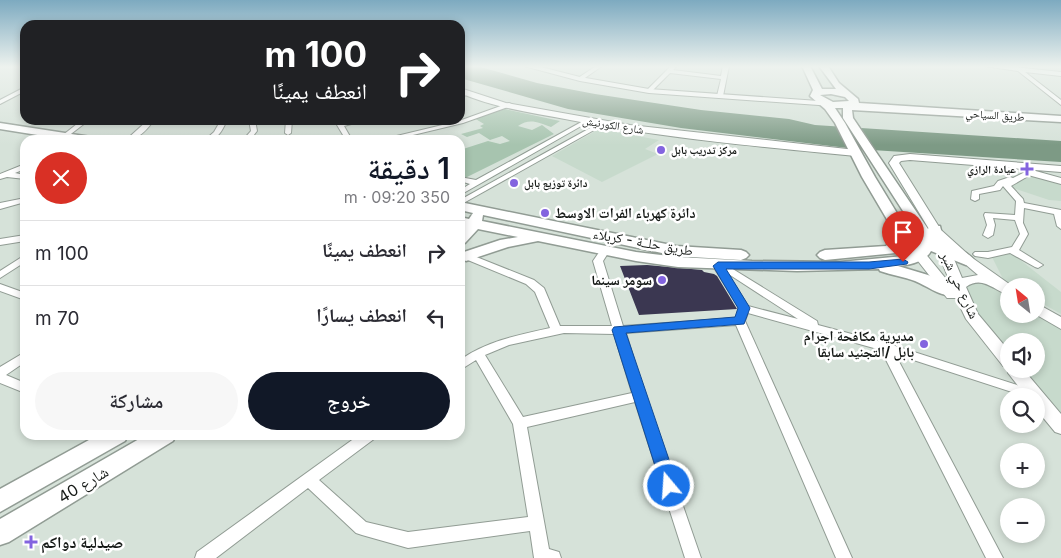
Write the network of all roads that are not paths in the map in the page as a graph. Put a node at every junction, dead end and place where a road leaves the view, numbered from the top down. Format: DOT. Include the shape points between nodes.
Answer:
graph roads {
  1 [pos="19,92"];
  2 [pos="664,92"];
  3 [pos="721,92"];
  4 [pos="821,92"];
  5 [pos="836,92"];
  6 [pos="1047,92"];
  7 [pos="465,94"];
  8 [pos="720,96"];
  9 [pos="742,97"];
  10 [pos="835,100"];
  11 [pos="0,102"];
  12 [pos="1061,103"];
  13 [pos="509,105"];
  14 [pos="894,109"];
  15 [pos="1061,117"];
  16 [pos="465,120"];
  17 [pos="587,121"];
  18 [pos="851,121"];
  19 [pos="601,124"];
  20 [pos="79,125"];
  21 [pos="147,125"];
  22 [pos="289,125"];
  23 [pos="447,125"];
  24 [pos="0,126"];
  25 [pos="288,132"];
  26 [pos="0,135"];
  27 [pos="58,135"];
  28 [pos="66,135"];
  29 [pos="135,135"];
  30 [pos="404,135"];
  31 [pos="20,139"];
  32 [pos="769,145"];
  33 [pos="859,151"];
  34 [pos="968,162"];
  35 [pos="862,167"];
  36 [pos="20,168"];
  37 [pos="1061,169"];
  38 [pos="2,175"];
  39 [pos="1026,175"];
  40 [pos="20,177"];
  41 [pos="1016,179"];
  42 [pos="465,181"];
  43 [pos="1061,181"];
  44 [pos="477,183"];
  45 [pos="465,196"];
  46 [pos="465,199"];
  47 [pos="975,199"];
  48 [pos="20,201"];
  49 [pos="465,203"];
  50 [pos="1019,204"];
  51 [pos="1,207"];
  52 [pos="480,210"];
  53 [pos="1019,218"];
  54 [pos="496,220"];
  55 [pos="467,222"];
  56 [pos="1061,226"];
  57 [pos="902,233"];
  58 [pos="988,235"];
  59 [pos="549,238"];
  60 [pos="20,239"];
  61 [pos="0,242"];
  62 [pos="923,242"];
  63 [pos="943,249"];
  64 [pos="605,250"];
  65 [pos="890,250"];
  66 [pos="1012,250"];
  67 [pos="465,256"];
  68 [pos="465,257"];
  69 [pos="972,257"];
  70 [pos="465,259"];
  71 [pos="20,261"];
  72 [pos="869,265"];
  73 [pos="1038,265"];
  74 [pos="721,266"];
  75 [pos="0,275"];
  76 [pos="1000,284"];
  77 [pos="0,287"];
  78 [pos="1000,287"];
  79 [pos="954,289"];
  80 [pos="20,294"];
  81 [pos="744,308"];
  82 [pos="1045,313"];
  83 [pos="740,321"];
  84 [pos="1059,321"];
  85 [pos="618,330"];
  86 [pos="822,330"];
  87 [pos="557,331"];
  88 [pos="885,347"];
  89 [pos="1000,351"];
  90 [pos="478,353"];
  91 [pos="20,359"];
  92 [pos="465,362"];
  93 [pos="0,373"];
  94 [pos="0,378"];
  95 [pos="1022,378"];
  96 [pos="20,386"];
  97 [pos="1014,388"];
  98 [pos="1030,388"];
  99 [pos="639,396"];
  100 [pos="1045,407"];
  101 [pos="520,423"];
  102 [pos="1061,427"];
  103 [pos="108,440"];
  104 [pos="158,440"];
  105 [pos="362,440"];
  106 [pos="310,480"];
  107 [pos="0,500"];
  108 [pos="536,523"];
  109 [pos="0,533"];
  110 [pos="546,557"];
  111 [pos="203,558"];
  112 [pos="693,558"];
  113 [pos="844,558"];
  114 [pos="995,558"];
  1 -- 11 [label="street"];
  2 -- 8 [label="street"];
  3 -- 8 [label="street"];
  4 -- 10 [label="main road"];
  5 -- 10 [label="main road"];
  6 -- 12 [label="street"];
  7 -- 13 [label="street, شارع الكورنيش"];
  8 -- 9 [label="street"];
  9 -- 10 [label="street"];
  9 -- 10 [label="street" via="804,96"];
  10 -- 14 [label="main road, طريق السياحي"];
  10 -- 15 [label="main road, طريق السياحي"];
  10 -- 18 [label="main road"];
  10 -- 33 [label="main road" via="838,121"];
  13 -- 16 [label="street"];
  13 -- 17 [label="street, شارع الكورنيش"];
  14 -- 15 [label="main road, طريق السياحي"];
  14 -- 18 [label="main road" via="859,112 850,117"];
  17 -- 19 [label="street, شارع الكورنيش"];
  17 -- 44 [label="street"];
  18 -- 33 [label="main road"];
  19 -- 32 [label="street, شارع الكورنيش"];
  19 -- 46 [label="street"];
  20 -- 28 [label="street"];
  21 -- 29 [label="street"];
  22 -- 25 [label="street"];
  23 -- 30 [label="street"];
  24 -- 27 [label="main road"];
  26 -- 31 [label="main road"];
  32 -- 33 [label="street"];
  32 -- 35 [label="street" via="839,156"];
  33 -- 35 [label="main road"];
  33 -- 62 [label="main road" via="919,225"];
  34 -- 37 [label="street"];
  34 -- 43 [label="street" via="1015,169"];
  34 -- 62 [label="street" via="910,157 898,158 894,163"];
  35 -- 57 [label="main road"];
  36 -- 38 [label="street"];
  38 -- 40 [label="street"];
  39 -- 41 [label="street"];
  41 -- 47 [label="street" via="990,191 974,193"];
  41 -- 50 [label="street" via="1006,185 1020,201"];
  42 -- 44 [label="street"];
  44 -- 45 [label="street"];
  48 -- 51 [label="street"];
  49 -- 52 [label="main road, طريق حلــة - كربلاء"];
  50 -- 53 [label="street"];
  50 -- 56 [label="street" via="1058,212"];
  52 -- 54 [label="main road, طريق حلــة - كربلاء"];
  52 -- 55 [label="main road"];
  53 -- 58 [label="street" via="988,215 991,225"];
  53 -- 66 [label="street" via="1024,234"];
  54 -- 55 [label="main road, طريق حلــة - كربلاء"];
  54 -- 59 [label="main road, طريق حلــة - كربلاء"];
  54 -- 65 [label="main road, طريق حلــة - كربلاء" via="676,251 725,255 831,255"];
  54 -- 67 [label="main road"];
  57 -- 62 [label="main road"];
  57 -- 65 [label="main road" via="901,239"];
  59 -- 64 [label="main road, طريق حلــة - كربلاء"];
  59 -- 68 [label="main road" via="505,243"];
  60 -- 61 [label="street"];
  62 -- 63 [label="main road"];
  62 -- 65 [label="main road"];
  62 -- 69 [label="street"];
  62 -- 72 [label="main road, طريق حلــة - كربلاء" via="903,262"];
  62 -- 79 [label="street"];
  63 -- 69 [label="main road"];
  63 -- 79 [label="street, شارع حي شبر"];
  64 -- 74 [label="main road, طريق حلــة - كربلاء" via="658,260"];
  64 -- 85 [label="street" via="598,261"];
  66 -- 69 [label="street"];
  66 -- 73 [label="street"];
  69 -- 76 [label="street"];
  70 -- 87 [label="street" via="530,282 540,290"];
  71 -- 75 [label="street"];
  72 -- 74 [label="main road, طريق حلــة - كربلاء"];
  72 -- 79 [label="main road" via="909,273"];
  74 -- 81 [label="street"];
  74 -- 86 [label="street"];
  77 -- 80 [label="street"];
  78 -- 79 [label="street" via="974,279 966,280"];
  79 -- 89 [label="street, شارع حي شبر"];
  81 -- 83 [label="street"];
  81 -- 86 [label="street"];
  82 -- 84 [label="street"];
  83 -- 85 [label="street"];
  83 -- 113 [label="street"];
  85 -- 87 [label="street"];
  85 -- 99 [label="street"];
  86 -- 88 [label="street"];
  87 -- 90 [label="street" via="506,342"];
  88 -- 97 [label="street"];
  88 -- 114 [label="street"];
  90 -- 92 [label="street"];
  90 -- 101 [label="street"];
  91 -- 93 [label="street"];
  94 -- 96 [label="street"];
  95 -- 98 [label="street"];
  99 -- 101 [label="street"];
  99 -- 112 [label="street"];
  100 -- 102 [label="street"];
  101 -- 108 [label="street"];
  103 -- 107 [label="main road, شارع 40"];
  104 -- 109 [label="main road, شارع 40"];
  105 -- 106 [label="street"];
  106 -- 108 [label="street" via="362,528 408,540"];
  106 -- 111 [label="street"];
  108 -- 110 [label="street"];
}
